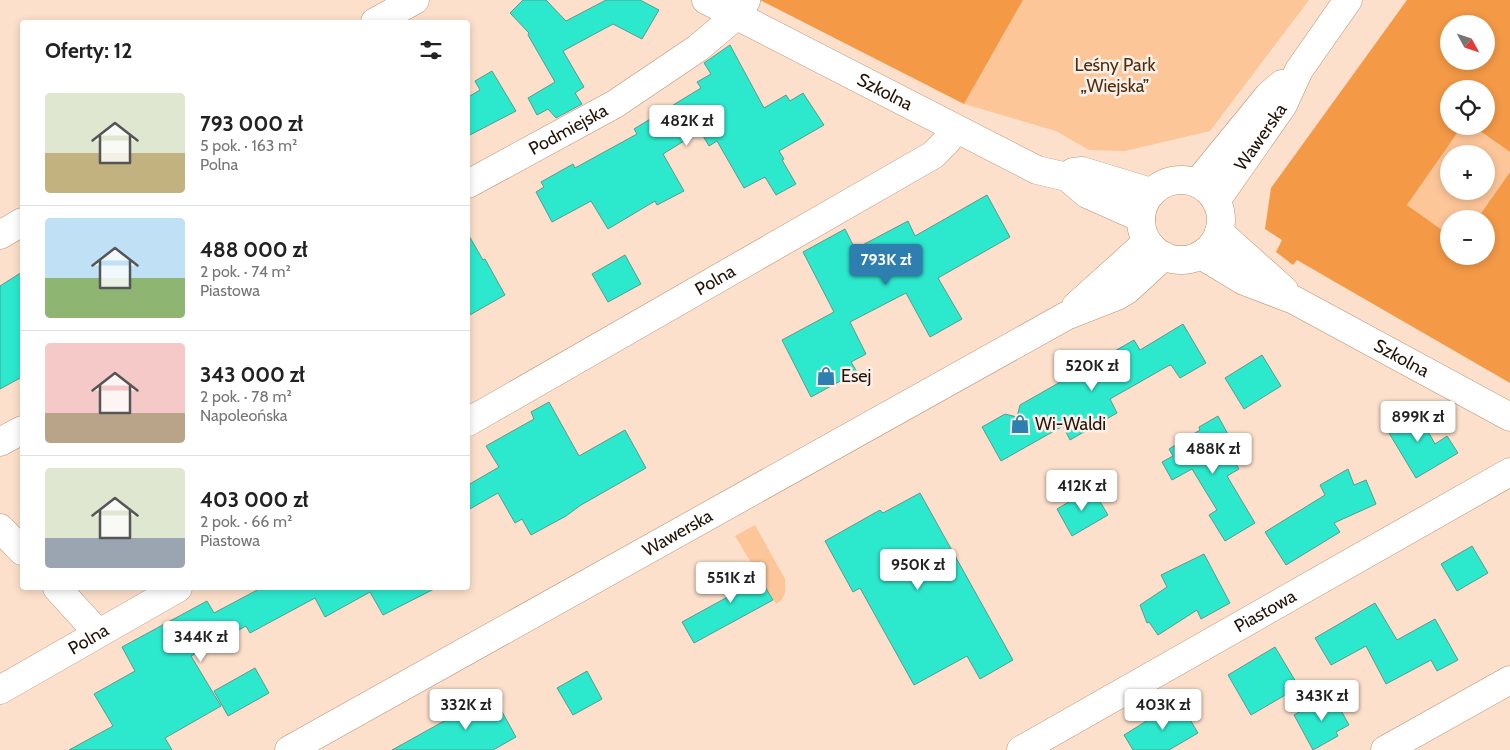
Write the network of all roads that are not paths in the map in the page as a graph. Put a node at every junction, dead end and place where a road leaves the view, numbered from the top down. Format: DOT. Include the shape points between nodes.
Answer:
graph roads {
  1 [pos="415,0"];
  2 [pos="706,0"];
  3 [pos="1348,0"];
  4 [pos="742,8"];
  5 [pos="380,20"];
  6 [pos="955,129"];
  7 [pos="1068,176"];
  8 [pos="470,183"];
  9 [pos="1151,192"];
  10 [pos="1206,192"];
  11 [pos="20,223"];
  12 [pos="1219,232"];
  13 [pos="0,235"];
  14 [pos="1150,239"];
  15 [pos="1201,255"];
  16 [pos="1294,300"];
  17 [pos="1510,417"];
  18 [pos="470,421"];
  19 [pos="20,431"];
  20 [pos="0,442"];
  21 [pos="1510,472"];
  22 [pos="0,528"];
  23 [pos="20,549"];
  24 [pos="59,590"];
  25 [pos="174,590"];
  26 [pos="98,633"];
  27 [pos="1510,680"];
  28 [pos="0,690"];
  29 [pos="289,750"];
  30 [pos="1021,750"];
  31 [pos="1386,750"];
  1 -- 5 [label="street"];
  2 -- 4 [label="street, Szkolna"];
  3 -- 10 [label="street, Wawerska" via="1300,70 1269,95"];
  4 -- 6 [label="street, Szkolna"];
  4 -- 8 [label="street, Podmiejska" via="698,48 615,104"];
  6 -- 7 [label="street, Szkolna" via="1037,170"];
  6 -- 18 [label="street, Polna" via="932,155"];
  7 -- 9 [label="street, Szkolna" via="1082,171"];
  7 -- 14 [label="street" via="1087,194"];
  9 -- 10 [label="street" via="1171,181 1182,180"];
  9 -- 14 [label="street" via="1142,210"];
  10 -- 12 [label="street" via="1220,210"];
  11 -- 13 [label="street"];
  12 -- 15 [label="street"];
  12 -- 16 [label="street, Szkolna"];
  14 -- 15 [label="street" via="1173,260"];
  14 -- 29 [label="street, Wawerska" via="1122,293 1066,316"];
  15 -- 16 [label="street, Szkolna" via="1244,281"];
  16 -- 17 [label="street, Szkolna"];
  19 -- 20 [label="street"];
  21 -- 30 [label="street, Piastowa"];
  22 -- 23 [label="street"];
  24 -- 26 [label="street"];
  25 -- 26 [label="street, Polna"];
  26 -- 28 [label="street, Polna"];
  27 -- 31 [label="street"];
}
